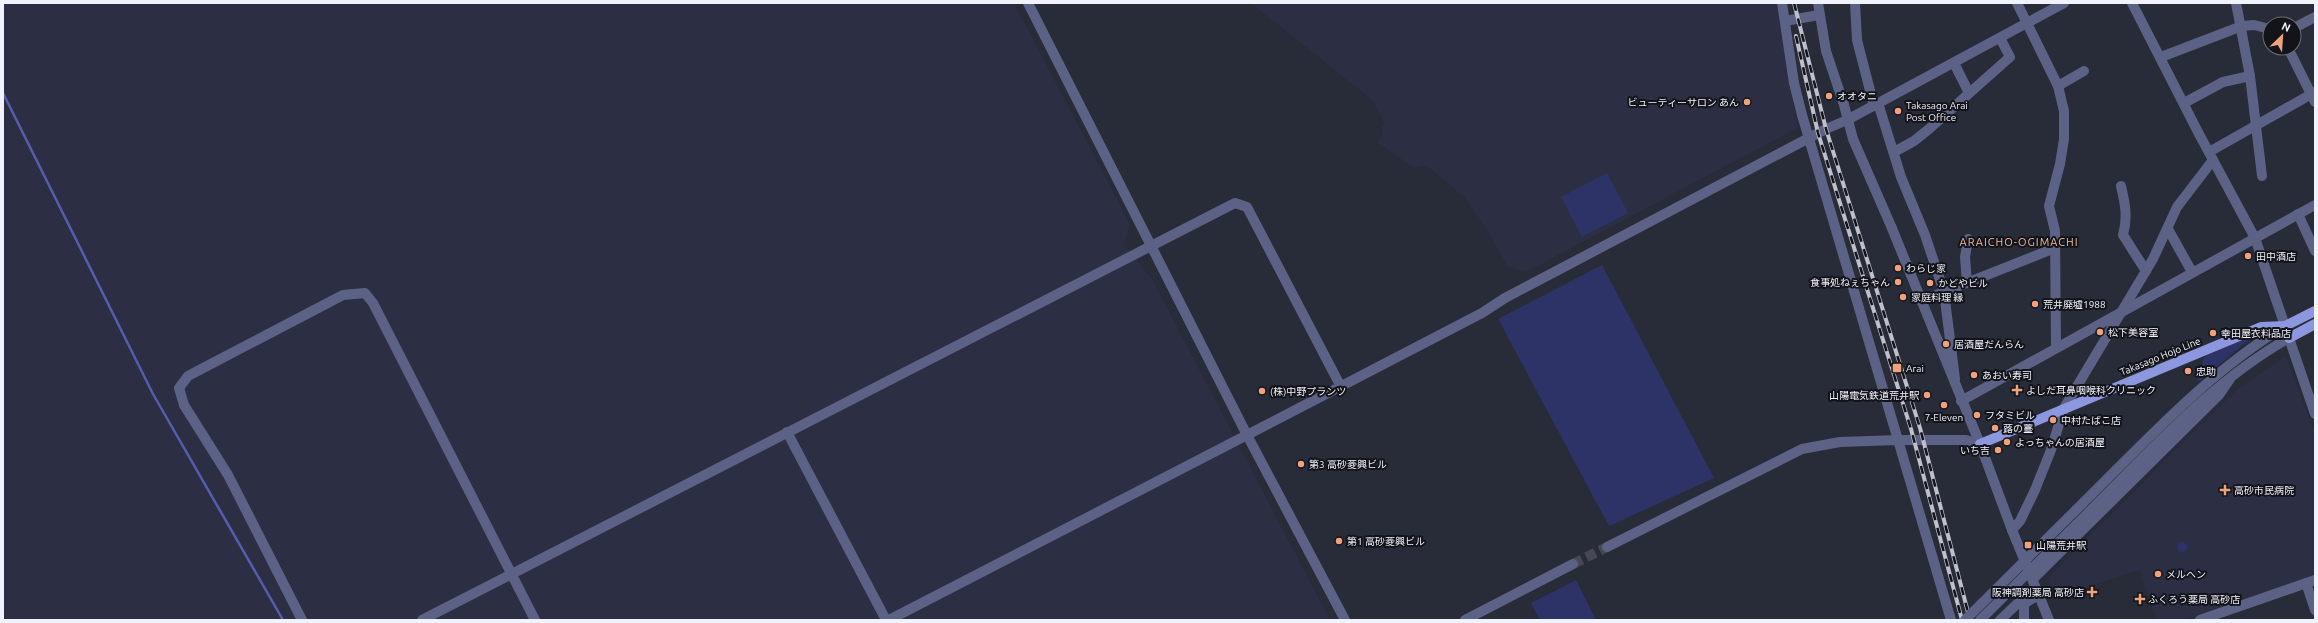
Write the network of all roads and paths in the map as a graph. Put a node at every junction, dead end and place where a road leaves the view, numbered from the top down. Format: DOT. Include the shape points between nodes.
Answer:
graph roads {
  1 [pos="1028,3"];
  2 [pos="1782,3"];
  3 [pos="1818,3"];
  4 [pos="1855,3"];
  5 [pos="2017,3"];
  6 [pos="2064,3"];
  7 [pos="2132,3"];
  8 [pos="2236,3"];
  9 [pos="1819,15"];
  10 [pos="2315,17"];
  11 [pos="1785,21"];
  12 [pos="2027,23"];
  13 [pos="2302,24"];
  14 [pos="2242,26"];
  15 [pos="2262,27"];
  16 [pos="2000,38"];
  17 [pos="2292,56"];
  18 [pos="2161,57"];
  19 [pos="1954,62"];
  20 [pos="2084,71"];
  21 [pos="2250,76"];
  22 [pos="2058,86"];
  23 [pos="1969,93"];
  24 [pos="2314,96"];
  25 [pos="2184,103"];
  26 [pos="1876,104"];
  27 [pos="1847,120"];
  28 [pos="2257,124"];
  29 [pos="1809,139"];
  30 [pos="1894,152"];
  31 [pos="2211,156"];
  32 [pos="2262,176"];
  33 [pos="2121,186"];
  34 [pos="2315,205"];
  35 [pos="2298,214"];
  36 [pos="2168,229"];
  37 [pos="2255,238"];
  38 [pos="1968,239"];
  39 [pos="1152,245"];
  40 [pos="2055,248"];
  41 [pos="2315,251"];
  42 [pos="2146,271"];
  43 [pos="2192,272"];
  44 [pos="1967,283"];
  45 [pos="1944,292"];
  46 [pos="1921,301"];
  47 [pos="2123,310"];
  48 [pos="2315,311"];
  49 [pos="2315,324"];
  50 [pos="2285,326"];
  51 [pos="2289,338"];
  52 [pos="2056,347"];
  53 [pos="2230,379"];
  54 [pos="1340,385"];
  55 [pos="1956,388"];
  56 [pos="2312,395"];
  57 [pos="1960,401"];
  58 [pos="2064,408"];
  59 [pos="2315,414"];
  60 [pos="787,432"];
  61 [pos="1247,435"];
  62 [pos="1898,440"];
  63 [pos="1980,444"];
  64 [pos="2085,508"];
  65 [pos="2012,530"];
  66 [pos="1607,547"];
  67 [pos="1573,564"];
  68 [pos="511,575"];
  69 [pos="2033,579"];
  70 [pos="2311,582"];
  71 [pos="2039,594"];
  72 [pos="2026,602"];
  73 [pos="2315,610"];
  74 [pos="302,620"];
  75 [pos="422,620"];
  76 [pos="535,620"];
  77 [pos="886,620"];
  78 [pos="889,620"];
  79 [pos="1345,620"];
  80 [pos="1465,620"];
  81 [pos="1951,620"];
  82 [pos="1965,620"];
  83 [pos="1980,620"];
  84 [pos="2000,620"];
  85 [pos="2024,620"];
  86 [pos="2049,620"];
  87 [pos="2200,620"];
  1 -- 39 [label="street"];
  2 -- 11 [label="street"];
  3 -- 9 [label="street"];
  4 -- 26 [label="street" via="1857,40"];
  5 -- 12 [label="street"];
  6 -- 12 [label="street"];
  7 -- 18 [label="street"];
  8 -- 14 [label="street"];
  9 -- 11 [label="street"];
  9 -- 27 [label="street" via="1826,51"];
  10 -- 13 [label="street"];
  11 -- 29 [label="street" via="1794,83"];
  12 -- 16 [label="street"];
  12 -- 22 [label="street"];
  14 -- 15 [label="street"];
  14 -- 18 [label="street"];
  14 -- 21 [label="street"];
  16 -- 19 [label="street"];
  16 -- 23 [label="street" via="2010,57"];
  17 -- 24 [label="street"];
  18 -- 25 [label="street"];
  19 -- 23 [label="street"];
  19 -- 26 [label="street"];
  20 -- 22 [label="street"];
  21 -- 25 [label="street" via="2223,82"];
  21 -- 28 [label="street"];
  22 -- 40 [label="street" via="2064,111 2064,139 2049,206 2055,231"];
  23 -- 30 [label="street" via="1914,141"];
  24 -- 28 [label="street"];
  25 -- 31 [label="street"];
  26 -- 27 [label="street"];
  26 -- 30 [label="street"];
  27 -- 29 [label="street"];
  27 -- 46 [label="street" via="1852,139"];
  28 -- 31 [label="street"];
  28 -- 32 [label="street"];
  29 -- 54 [label="street" via="1504,298 1482,313"];
  29 -- 62 [label="street"];
  30 -- 45 [label="street"];
  31 -- 36 [label="street" via="2177,207"];
  31 -- 37 [label="street"];
  33 -- 42 [label="street" via="2126,208 2123,235"];
  34 -- 35 [label="street"];
  35 -- 37 [label="street"];
  35 -- 41 [label="street"];
  36 -- 42 [label="street"];
  36 -- 43 [label="street"];
  37 -- 43 [label="street"];
  37 -- 50 [label="street"];
  38 -- 44 [label="street" via="1965,257"];
  39 -- 54 [label="street" via="1235,203 1247,207"];
  39 -- 60 [label="street"];
  39 -- 61 [label="street"];
  40 -- 44 [label="street"];
  40 -- 52 [label="street"];
  42 -- 47 [label="street"];
  43 -- 47 [label="street"];
  44 -- 45 [label="street"];
  45 -- 46 [label="street"];
  45 -- 55 [label="street"];
  46 -- 55 [label="street"];
  47 -- 52 [label="street"];
  47 -- 58 [label="street"];
  48 -- 50 [label="main road, Takasago Hojo Line"];
  49 -- 51 [label="main road"];
  50 -- 51 [label="main road"];
  50 -- 58 [label="main road, Takasago Hojo Line" via="2261,327"];
  50 -- 64 [label="street" via="2261,340 2184,404"];
  51 -- 53 [label="street"];
  51 -- 56 [label="street"];
  52 -- 57 [label="street"];
  53 -- 64 [label="street" via="2192,410"];
  53 -- 69 [label="street" via="2219,395"];
  54 -- 61 [label="street"];
  55 -- 57 [label="street"];
  56 -- 59 [label="street"];
  57 -- 63 [label="street"];
  58 -- 63 [label="main road, Takasago Hojo Line"];
  58 -- 65 [label="street" via="2035,490 2020,521"];
  60 -- 68 [label="street"];
  60 -- 77 [label="street"];
  61 -- 78 [label="street"];
  61 -- 79 [label="street"];
  62 -- 63 [label="street" via="1966,440"];
  62 -- 66 [label="street" via="1840,442 1802,449"];
  62 -- 81 [label="street"];
  63 -- 65 [label="street"];
  64 -- 82 [label="street, bridge"];
  64 -- 83 [label="street, bridge"];
  65 -- 69 [label="street"];
  67 -- 80 [label="street"];
  68 -- 74 [label="street" via="373,303 365,293 343,295 188,376 179,388 184,404 228,475"];
  68 -- 75 [label="street"];
  68 -- 76 [label="street"];
  69 -- 71 [label="street"];
  70 -- 73 [label="street"];
  70 -- 87 [label="street"];
  71 -- 72 [label="street"];
  71 -- 86 [label="street"];
  72 -- 84 [label="street" via="2020,601"];
  72 -- 85 [label="street" via="2022,610"];
}
